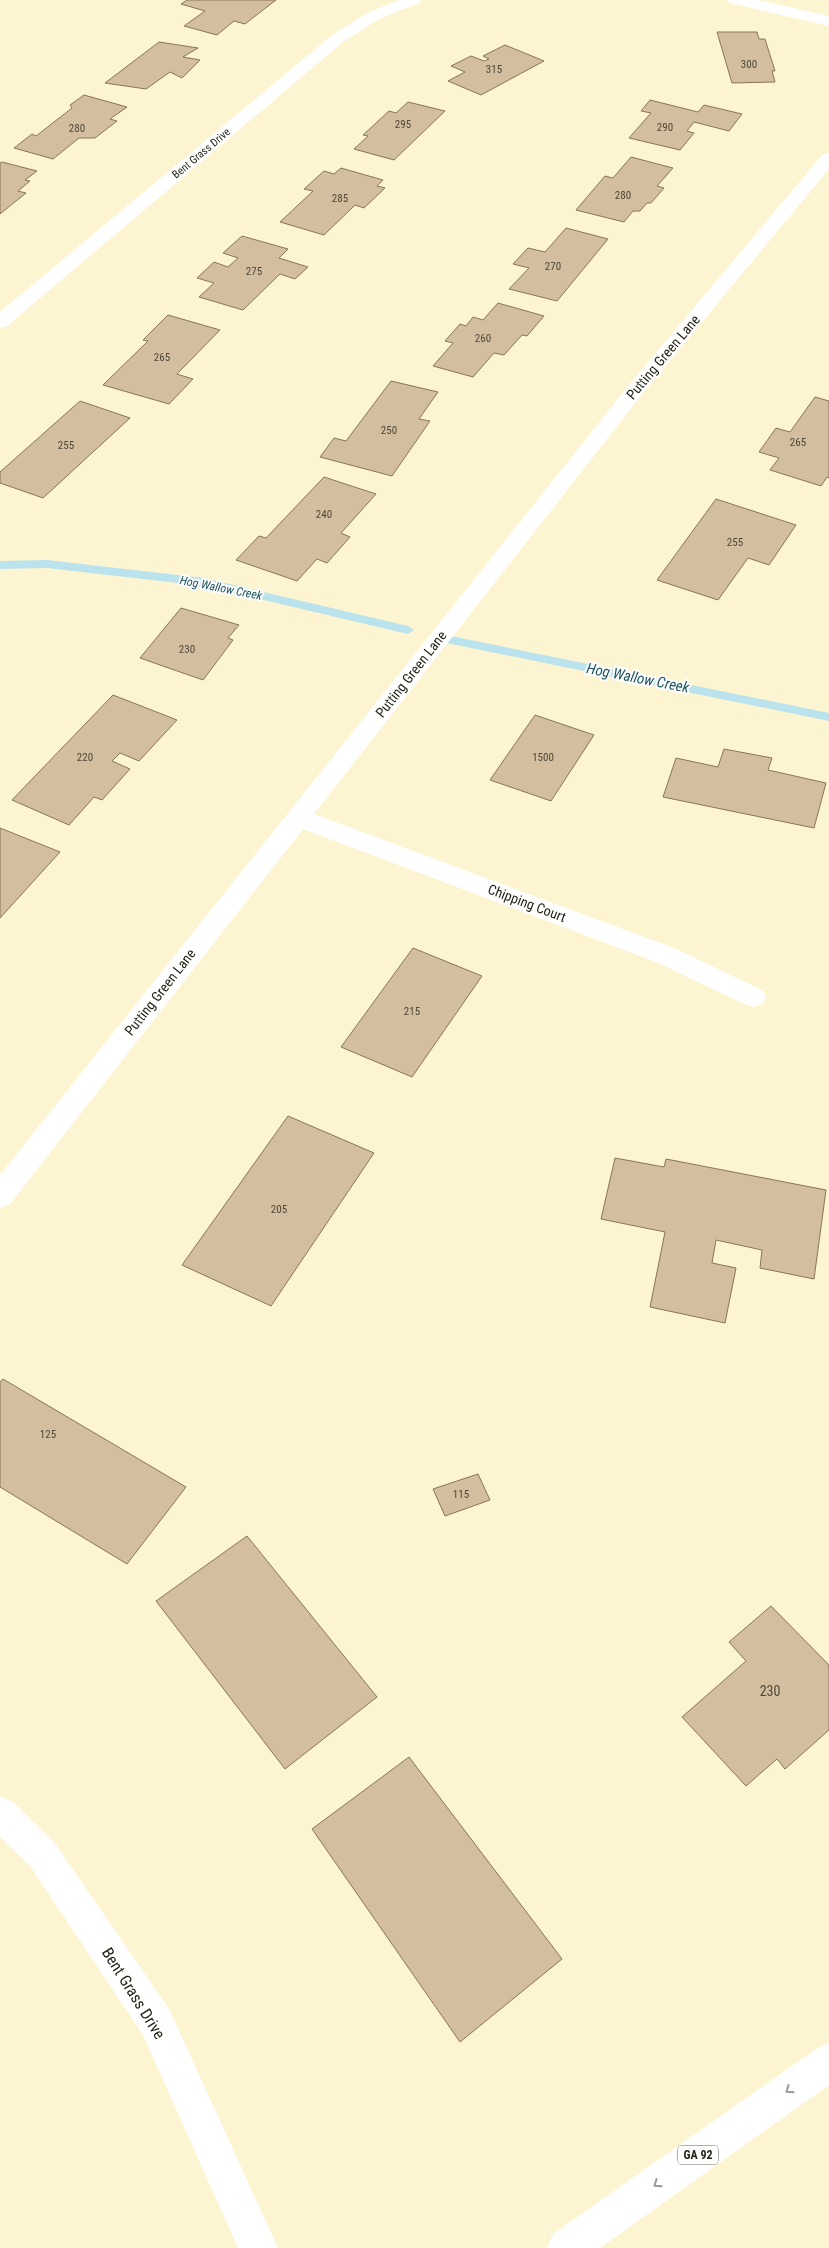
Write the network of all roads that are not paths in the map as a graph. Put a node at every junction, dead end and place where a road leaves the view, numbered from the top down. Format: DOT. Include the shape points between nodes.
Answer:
graph roads {
  1 [pos="413,0"];
  2 [pos="736,0"];
  3 [pos="829,21"];
  4 [pos="829,158"];
  5 [pos="0,322"];
  6 [pos="298,817"];
  7 [pos="753,997"];
  8 [pos="0,1196"];
  9 [pos="0,1813"];
  10 [pos="829,2062"];
  11 [pos="258,2248"];
  12 [pos="567,2248"];
  1 -- 5 [label="street, Bent Grass Drive" via="374,16 337,39"];
  2 -- 3 [label="street"];
  4 -- 6 [label="street, Putting Green Lane" via="636,389"];
  6 -- 7 [label="street, Chipping Court" via="665,954"];
  6 -- 8 [label="street, Putting Green Lane"];
  9 -- 11 [label="street, Bent Grass Drive" via="42,1854 156,2022"];
  10 -- 12 [label="street, GA 92, one-way"];
}
